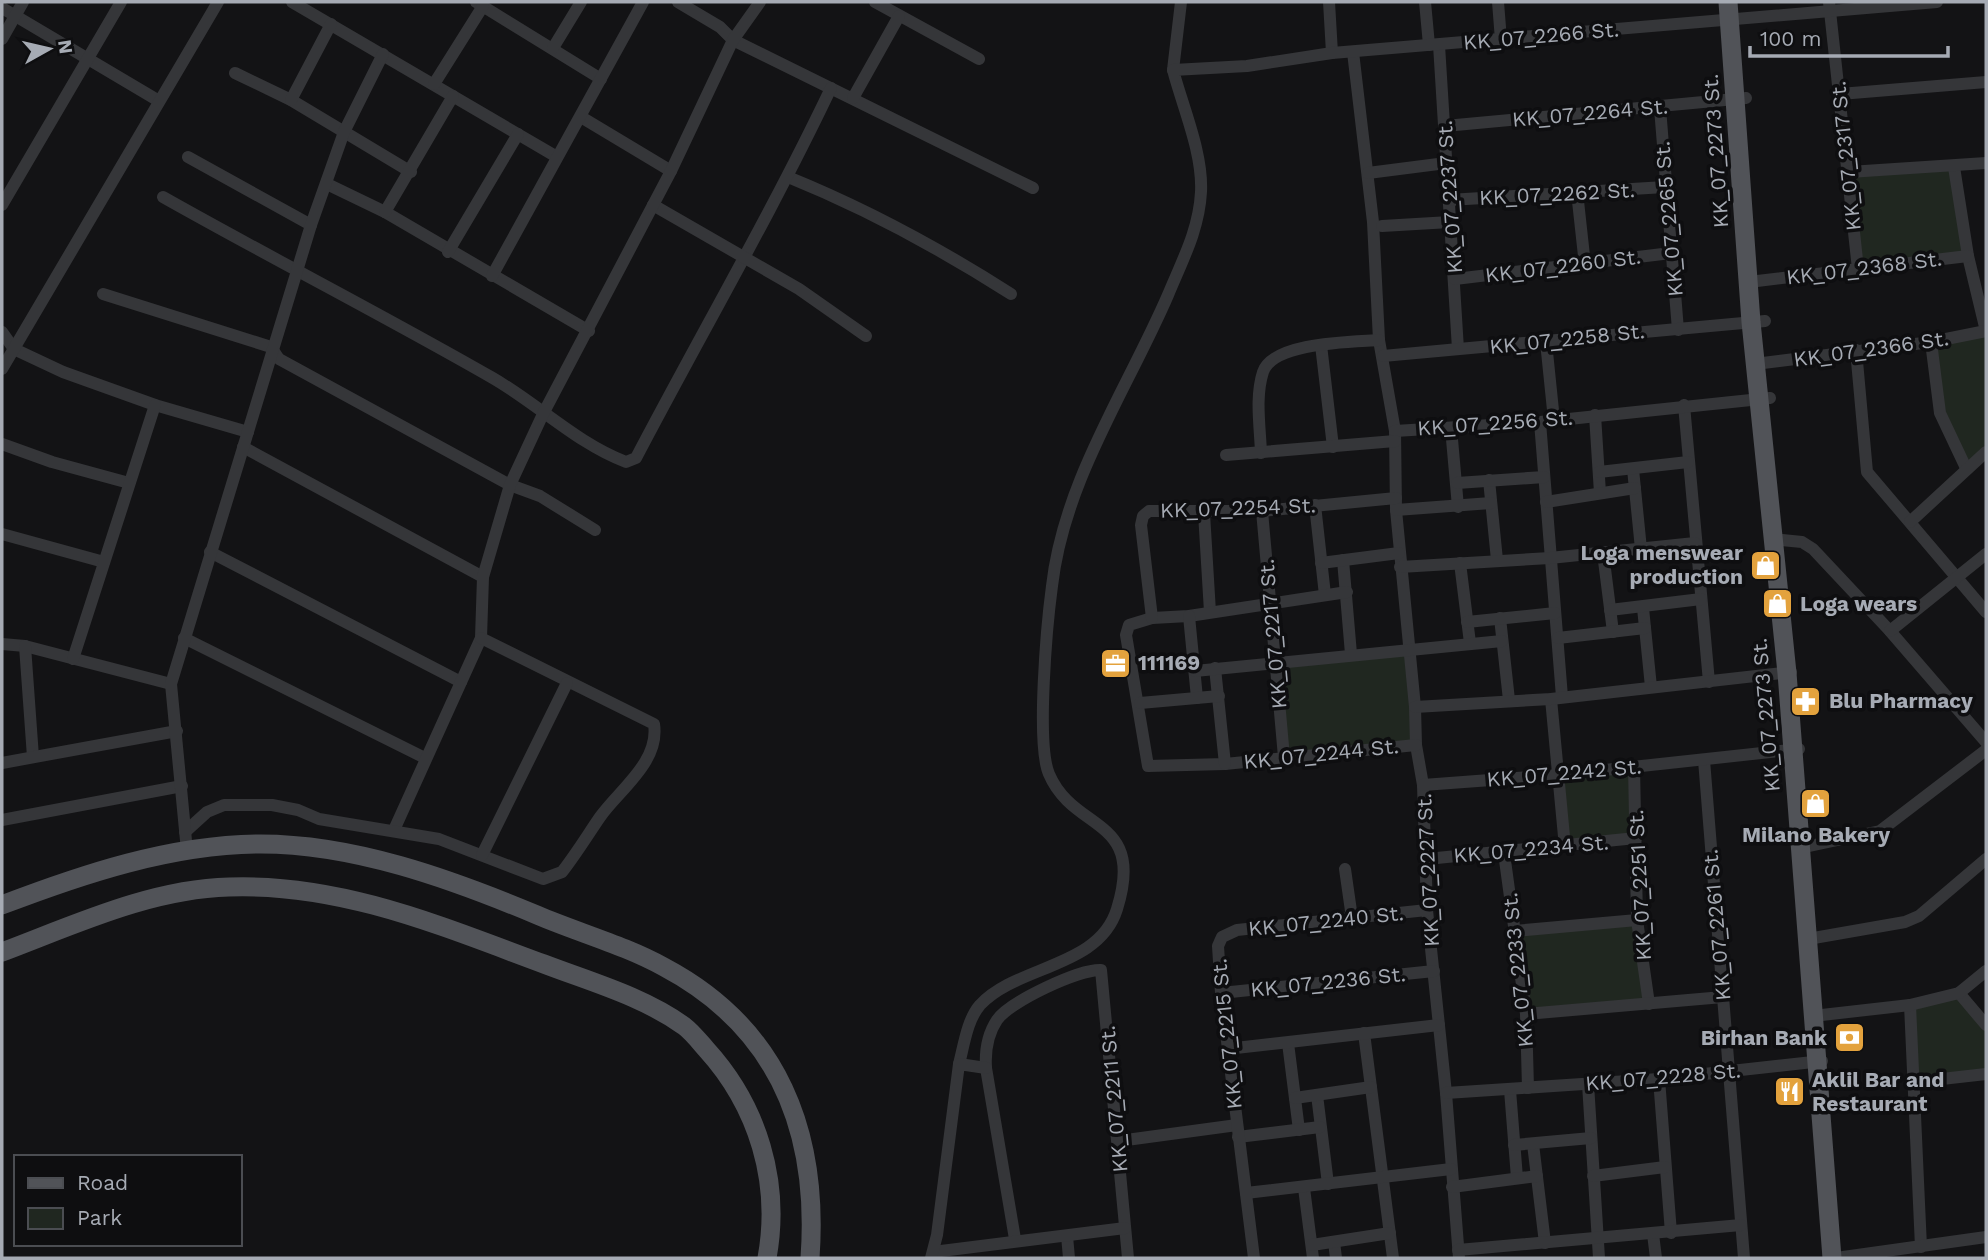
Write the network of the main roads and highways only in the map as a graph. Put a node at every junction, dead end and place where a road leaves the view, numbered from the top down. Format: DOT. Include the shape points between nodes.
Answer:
graph roads {
  1 [pos="1734,10"];
  2 [pos="2,905"];
  3 [pos="2,952"];
  4 [pos="1821,1061"];
  5 [pos="767,1258"];
  6 [pos="810,1258"];
  7 [pos="1834,1258"];
  8 [pos="1842,1258"];
  1 -- 4 [label="main road, KK_07_2273 St."];
  2 -- 6 [label="main road" via="186,841 299,845 378,861 463,887 663,966 705,992 739,1021 762,1049 794,1111 806,1149 813,1197"];
  3 -- 5 [label="main road" via="171,893 225,887 302,889 352,898 436,924 606,987 685,1027 720,1064 748,1108 771,1184"];
  4 -- 7 [label="main road, KK_07_2273 St."];
  4 -- 8 [label="main road, KK_07_2273 St."];
}
